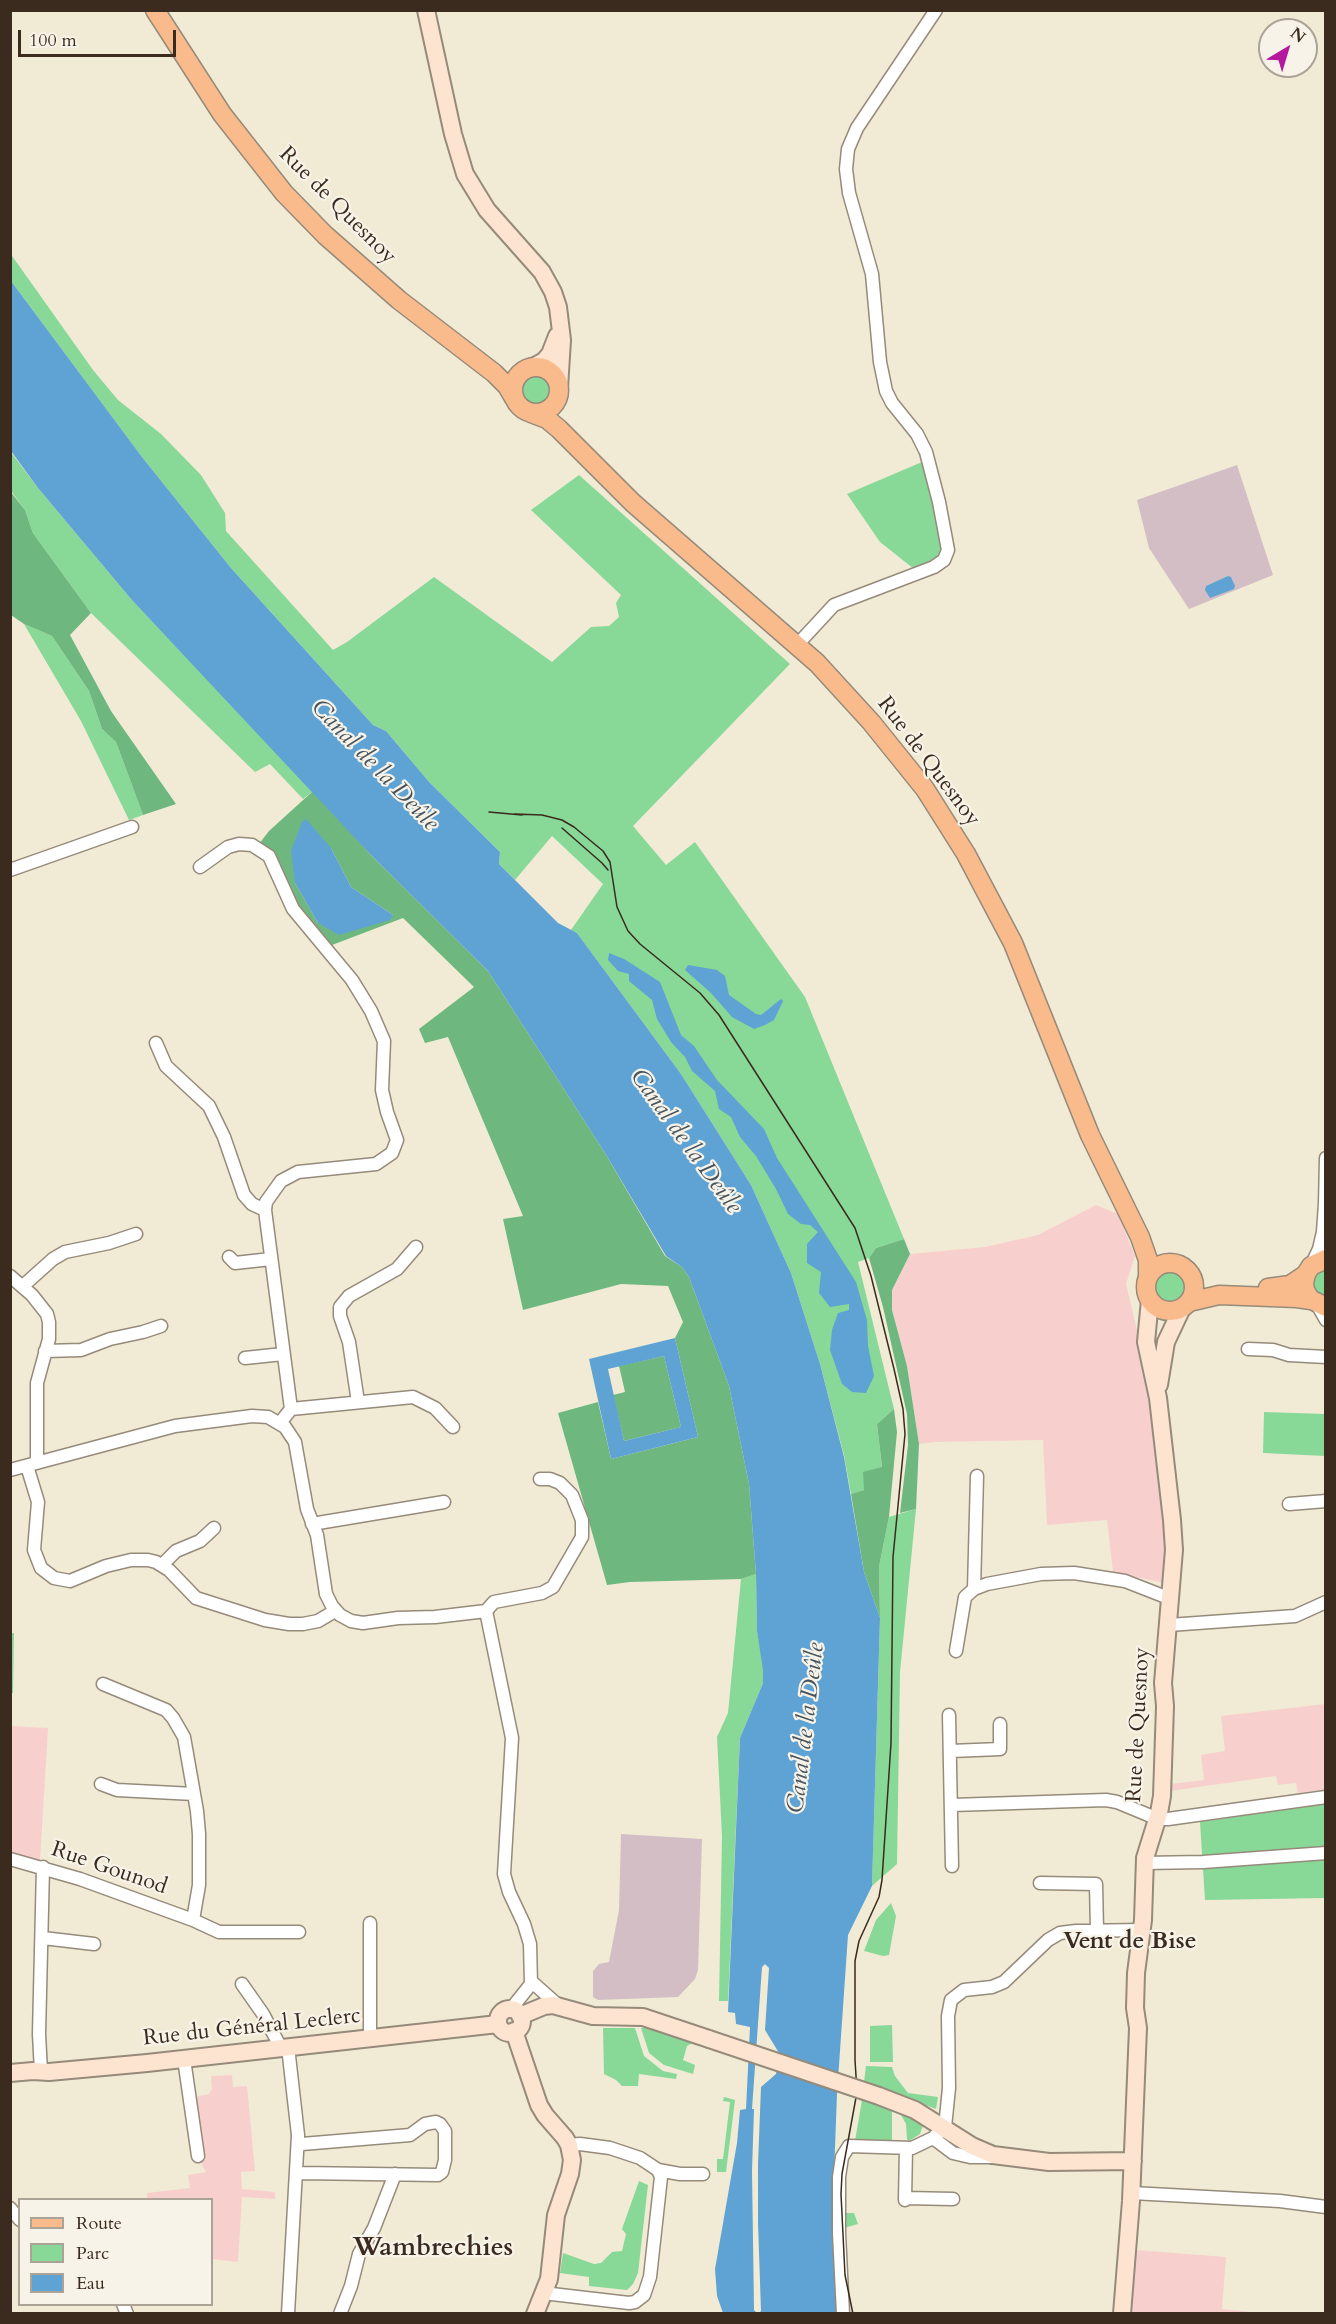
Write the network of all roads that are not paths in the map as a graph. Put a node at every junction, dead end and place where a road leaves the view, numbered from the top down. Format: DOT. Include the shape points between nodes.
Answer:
graph roads {
  1 [pos="155,10"];
  2 [pos="426,10"];
  3 [pos="936,10"];
  4 [pos="559,314"];
  5 [pos="469,352"];
  6 [pos="530,368"];
  7 [pos="559,391"];
  8 [pos="514,399"];
  9 [pos="531,413"];
  10 [pos="602,472"];
  11 [pos="797,645"];
  12 [pos="132,827"];
  13 [pos="200,867"];
  14 [pos="10,870"];
  15 [pos="156,1043"];
  16 [pos="1326,1158"];
  17 [pos="1103,1161"];
  18 [pos="1325,1204"];
  19 [pos="265,1210"];
  20 [pos="136,1234"];
  21 [pos="416,1247"];
  22 [pos="229,1257"];
  23 [pos="271,1259"];
  24 [pos="1181,1267"];
  25 [pos="1314,1267"];
  26 [pos="1148,1275"];
  27 [pos="10,1276"];
  28 [pos="24,1285"];
  29 [pos="1150,1300"];
  30 [pos="1185,1305"];
  31 [pos="1320,1308"];
  32 [pos="161,1326"];
  33 [pos="1248,1349"];
  34 [pos="45,1351"];
  35 [pos="283,1354"];
  36 [pos="1326,1357"];
  37 [pos="245,1358"];
  38 [pos="1158,1398"];
  39 [pos="358,1402"];
  40 [pos="291,1408"];
  41 [pos="280,1423"];
  42 [pos="454,1425"];
  43 [pos="32,1465"];
  44 [pos="10,1470"];
  45 [pos="977,1476"];
  46 [pos="540,1479"];
  47 [pos="1326,1501"];
  48 [pos="444,1502"];
  49 [pos="1289,1504"];
  50 [pos="312,1524"];
  51 [pos="214,1528"];
  52 [pos="162,1565"];
  53 [pos="974,1589"];
  54 [pos="1171,1599"];
  55 [pos="1326,1602"];
  56 [pos="335,1611"];
  57 [pos="486,1611"];
  58 [pos="1169,1625"];
  59 [pos="956,1651"];
  60 [pos="103,1684"];
  61 [pos="949,1715"];
  62 [pos="1000,1724"];
  63 [pos="951,1751"];
  64 [pos="101,1784"];
  65 [pos="194,1794"];
  66 [pos="1326,1797"];
  67 [pos="952,1805"];
  68 [pos="1158,1819"];
  69 [pos="1326,1853"];
  70 [pos="10,1859"];
  71 [pos="1144,1863"];
  72 [pos="952,1866"];
  73 [pos="43,1867"];
  74 [pos="1040,1882"];
  75 [pos="193,1920"];
  76 [pos="370,1923"];
  77 [pos="1097,1930"];
  78 [pos="1142,1930"];
  79 [pos="298,1932"];
  80 [pos="43,1938"];
  81 [pos="94,1944"];
  82 [pos="532,1982"];
  83 [pos="242,1984"];
  84 [pos="560,2007"];
  85 [pos="515,2019"];
  86 [pos="370,2038"];
  87 [pos="285,2047"];
  88 [pos="184,2059"];
  89 [pos="41,2072"];
  90 [pos="10,2073"];
  91 [pos="939,2133"];
  92 [pos="298,2141"];
  93 [pos="569,2145"];
  94 [pos="906,2148"];
  95 [pos="198,2156"];
  96 [pos="1132,2161"];
  97 [pos="395,2174"];
  98 [pos="660,2174"];
  99 [pos="703,2174"];
  100 [pos="296,2175"];
  101 [pos="1132,2193"];
  102 [pos="953,2199"];
  103 [pos="1326,2207"];
  104 [pos="543,2293"];
  105 [pos="288,2313"];
  106 [pos="340,2313"];
  107 [pos="535,2313"];
  108 [pos="843,2313"];
  109 [pos="1122,2313"];
  1 -- 5 [label="main road, Rue de Quesnoy" via="226,120 284,193 399,300"];
  2 -- 4 [label="street" via="465,174 487,210 548,280"];
  3 -- 11 [label="street" via="857,128 848,149 846,169 872,274 886,391 926,452 948,550 944,560 934,567 834,605"];
  4 -- 6 [label="street" via="553,347 544,361"];
  4 -- 7 [label="street"];
  5 -- 6 [label="main road, Rue de Quesnoy" via="506,367"];
  5 -- 8 [label="main road, Rue de Quesnoy" via="504,382"];
  6 -- 7 [label="main road" via="549,371"];
  6 -- 8 [label="main road" via="514,382"];
  7 -- 9 [label="main road" via="550,408"];
  7 -- 10 [label="main road, Rue de Quesnoy" via="561,409 570,428"];
  8 -- 9 [label="main road"];
  9 -- 10 [label="main road, Rue de Quesnoy" via="553,424"];
  10 -- 11 [label="main road, Rue de Quesnoy"];
  11 -- 17 [label="main road, Rue de Quesnoy" via="888,741 925,789 966,854 1017,951"];
  12 -- 14 [label="street"];
  13 -- 19 [label="street" via="228,847 239,844 269,856 293,909 352,980 384,1041 382,1090 397,1140 392,1153 376,1164 291,1175 272,1191"];
  15 -- 19 [label="street" via="166,1066 209,1106 244,1195"];
  16 -- 18 [label="street"];
  17 -- 24 [label="main road, Rue de Quesnoy" via="1156,1248"];
  17 -- 26 [label="main road, Rue de Quesnoy" via="1143,1244"];
  18 -- 25 [label="street"];
  19 -- 23 [label="street"];
  20 -- 28 [label="street" via="65,1252"];
  21 -- 39 [label="street" via="397,1269 349,1296 340,1306"];
  22 -- 23 [label="street" via="235,1263"];
  23 -- 35 [label="street"];
  24 -- 25 [label="main road, Rue de Quesnoy" via="1212,1284 1252,1288 1287,1286"];
  24 -- 26 [label="main road" via="1159,1264"];
  24 -- 30 [label="main road" via="1194,1287"];
  25 -- 31 [label="main road" via="1305,1290"];
  26 -- 29 [label="main road" via="1145,1289"];
  27 -- 28 [label="street"];
  28 -- 34 [label="street" via="49,1322"];
  29 -- 30 [label="main road" via="1162,1310 1172,1311"];
  29 -- 38 [label="street, Rue de Quesnoy" via="1146,1342"];
  30 -- 31 [label="main road" via="1219,1295 1297,1298"];
  30 -- 38 [label="street, Rue de Quesnoy" via="1166,1342"];
  32 -- 34 [label="street" via="81,1350"];
  33 -- 36 [label="street"];
  34 -- 43 [label="street" via="37,1383"];
  35 -- 37 [label="street"];
  35 -- 40 [label="street"];
  38 -- 54 [label="street, Rue de Quesnoy" via="1174,1550"];
  39 -- 40 [label="street"];
  39 -- 42 [label="street" via="413,1397 435,1408"];
  40 -- 41 [label="street"];
  41 -- 43 [label="street" via="259,1416 196,1423"];
  41 -- 50 [label="street" via="295,1442"];
  43 -- 44 [label="street"];
  43 -- 52 [label="street" via="39,1509 34,1550 47,1573 70,1581 131,1560"];
  45 -- 53 [label="street"];
  46 -- 57 [label="street" via="560,1483 572,1495 582,1520 582,1537 549,1591 494,1602"];
  47 -- 49 [label="street"];
  48 -- 50 [label="street"];
  50 -- 56 [label="street" via="326,1594"];
  51 -- 52 [label="street" via="200,1541 176,1551"];
  52 -- 56 [label="street" via="196,1598 265,1620 303,1624"];
  53 -- 54 [label="street" via="1067,1572 1125,1581"];
  53 -- 59 [label="street" via="963,1601"];
  54 -- 58 [label="street, Rue de Quesnoy"];
  55 -- 58 [label="street" via="1295,1616"];
  56 -- 57 [label="street" via="363,1623"];
  57 -- 82 [label="street" via="512,1738 504,1874 529,1938"];
  58 -- 68 [label="street, Rue de Quesnoy"];
  60 -- 65 [label="street" via="152,1703 173,1718 186,1743"];
  61 -- 63 [label="street"];
  62 -- 63 [label="street" via="1000,1749"];
  63 -- 67 [label="street"];
  64 -- 65 [label="street" via="117,1790"];
  65 -- 75 [label="street" via="199,1876"];
  66 -- 68 [label="street"];
  67 -- 68 [label="street" via="1106,1800"];
  67 -- 72 [label="street"];
  68 -- 71 [label="street, Rue de Quesnoy"];
  69 -- 71 [label="street"];
  70 -- 73 [label="street, Rue Gounod"];
  71 -- 78 [label="street, Rue de Quesnoy"];
  73 -- 75 [label="street, Rue Gounod"];
  73 -- 80 [label="street"];
  74 -- 77 [label="street" via="1096,1884"];
  75 -- 79 [label="street, Rue Gounod" via="224,1933"];
  76 -- 86 [label="street"];
  77 -- 78 [label="street"];
  77 -- 91 [label="street" via="1060,1933 1004,1982 964,1990 953,1998 948,2016 949,2088"];
  78 -- 96 [label="street, Rue de Quesnoy" via="1136,1973 1138,2028"];
  80 -- 81 [label="street"];
  80 -- 89 [label="street"];
  82 -- 84 [label="street"];
  82 -- 85 [label="street"];
  83 -- 87 [label="street"];
  84 -- 85 [label="street" via="544,2006"];
  84 -- 91 [label="street, bridge" via="593,2016 643,2017 915,2110"];
  85 -- 86 [label="street, Rue du Général Leclerc" via="504,2031 498,2024"];
  85 -- 93 [label="street" via="545,2115"];
  86 -- 87 [label="street, Rue du Général Leclerc"];
  87 -- 88 [label="street, Rue du Général Leclerc"];
  87 -- 92 [label="street"];
  88 -- 89 [label="street, Rue du Général Leclerc"];
  88 -- 95 [label="street"];
  89 -- 90 [label="street, Rue du Général Leclerc"];
  91 -- 94 [label="street"];
  91 -- 96 [label="street" via="1004,2157 1049,2162"];
  92 -- 97 [label="street" via="302,2144 410,2135 430,2122 444,2127 446,2160 442,2172"];
  92 -- 100 [label="street"];
  93 -- 98 [label="street" via="610,2148 640,2158"];
  93 -- 104 [label="street" via="571,2165 556,2215 550,2272"];
  94 -- 102 [label="street" via="905,2199"];
  94 -- 108 [label="street" via="849,2146 842,2157 839,2232"];
  96 -- 101 [label="street, Rue de Quesnoy"];
  97 -- 100 [label="street"];
  97 -- 106 [label="street" via="374,2228 359,2254"];
  98 -- 99 [label="street"];
  98 -- 104 [label="street" via="650,2277 644,2295 629,2302"];
  100 -- 105 [label="street"];
  101 -- 103 [label="street"];
  101 -- 109 [label="street, Rue de Quesnoy"];
  104 -- 107 [label="street"];
}
